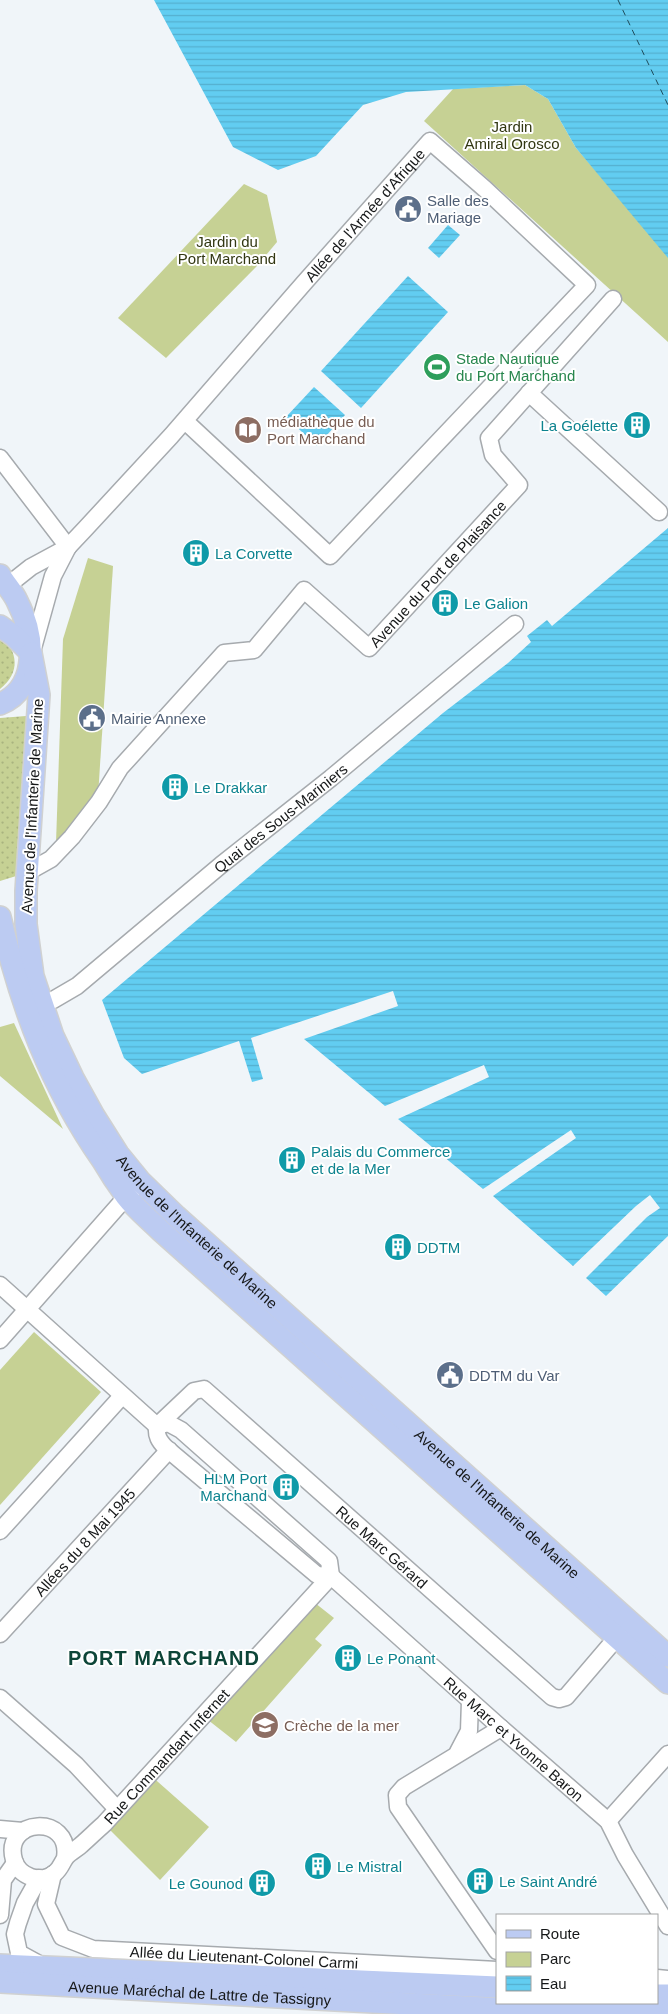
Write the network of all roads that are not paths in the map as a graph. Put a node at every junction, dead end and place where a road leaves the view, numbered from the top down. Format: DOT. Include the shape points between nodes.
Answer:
graph roads {
  1 [pos="613,299"];
  2 [pos="528,393"];
  3 [pos="185,421"];
  4 [pos="0,458"];
  5 [pos="659,512"];
  6 [pos="68,547"];
  7 [pos="2,584"];
  8 [pos="515,624"];
  9 [pos="0,626"];
  10 [pos="31,653"];
  11 [pos="0,704"];
  12 [pos="26,873"];
  13 [pos="0,917"];
  14 [pos="41,1003"];
  15 [pos="133,1189"];
  16 [pos="0,1284"];
  17 [pos="27,1309"];
  18 [pos="0,1340"];
  19 [pos="122,1396"];
  20 [pos="157,1426"];
  21 [pos="169,1450"];
  22 [pos="0,1531"];
  23 [pos="331,1576"];
  24 [pos="624,1629"];
  25 [pos="0,1634"];
  26 [pos="668,1656"];
  27 [pos="668,1683"];
  28 [pos="0,1698"];
  29 [pos="470,1701"];
  30 [pos="500,1728"];
  31 [pos="456,1754"];
  32 [pos="668,1754"];
  33 [pos="117,1809"];
  34 [pos="608,1821"];
  35 [pos="0,1829"];
  36 [pos="23,1831"];
  37 [pos="0,1836"];
  38 [pos="63,1840"];
  39 [pos="81,1846"];
  40 [pos="13,1847"];
  41 [pos="65,1858"];
  42 [pos="15,1863"];
  43 [pos="46,1876"];
  44 [pos="0,1915"];
  45 [pos="668,1926"];
  46 [pos="496,1950"];
  47 [pos="496,1970"];
  48 [pos="9,1972"];
  49 [pos="496,1987"];
  50 [pos="668,1995"];
  51 [pos="579,2009"];
  52 [pos="655,2009"];
  1 -- 2 [label="street, Avenue du Port de Plaisance"];
  2 -- 5 [label="street"];
  2 -- 12 [label="street, Avenue du Port de Plaisance" via="489,438 493,455 519,485 369,648 304,590 254,650 224,653 120,768 72,837 51,859"];
  3 -- 3 [label="street, Allée de l'Armée d'Afrique" via="430,141 587,285 330,556"];
  3 -- 6 [label="street, Allée de l'Armée d'Afrique"];
  4 -- 6 [label="street"];
  6 -- 7 [label="street, Allée de l'Armée d'Afrique"];
  6 -- 10 [label="street, Allée de l'Armée d'Afrique" via="54,576"];
  7 -- 10 [label="main road, Avenue de l'Infanterie de Marine" via="17,600"];
  8 -- 14 [label="street, Quai des Sous-Mariniers" via="77,986"];
  9 -- 10 [label="main road"];
  10 -- 11 [label="main road" via="24,683 17,693"];
  10 -- 12 [label="main road, Avenue de l'Infanterie de Marine" via="39,695"];
  12 -- 14 [label="main road, Avenue de l'Infanterie de Marine" via="26,924 33,976"];
  13 -- 15 [label="main road, Avenue de l'Infanterie de Marine" via="21,999 48,1065 80,1128"];
  14 -- 15 [label="main road, Avenue de l'Infanterie de Marine" via="73,1078 118,1154"];
  15 -- 17 [label="street"];
  15 -- 24 [label="main road, Avenue de l'Infanterie de Marine" via="161,1231"];
  16 -- 17 [label="street, Rue Marc et Yvonne Baron"];
  17 -- 18 [label="street"];
  17 -- 19 [label="street, Rue Marc et Yvonne Baron"];
  19 -- 20 [label="street, Rue Marc et Yvonne Baron"];
  19 -- 22 [label="street"];
  20 -- 21 [label="street, Rue Marc et Yvonne Baron" via="156,1434"];
  20 -- 23 [label="street, Rue Marc et Yvonne Baron" via="168,1423 181,1430 329,1561"];
  20 -- 24 [label="street, Rue Marc Gérard" via="194,1390 204,1390 552,1697 566,1698"];
  21 -- 23 [label="street, Rue Marc et Yvonne Baron" via="317,1575"];
  21 -- 25 [label="street, Allées du 8 Mai 1945"];
  23 -- 29 [label="street, Rue Marc et Yvonne Baron"];
  23 -- 33 [label="street, Rue Commandant Infernet"];
  24 -- 26 [label="main road, Avenue de l'Infanterie de Marine"];
  24 -- 27 [label="main road, Avenue de l'Infanterie de Marine"];
  28 -- 33 [label="street" via="76,1765"];
  29 -- 30 [label="street, Rue Marc et Yvonne Baron"];
  29 -- 31 [label="street" via="469,1731"];
  30 -- 31 [label="street"];
  30 -- 34 [label="street, Rue Marc et Yvonne Baron"];
  31 -- 46 [label="street" via="404,1787 397,1795 398,1807"];
  32 -- 34 [label="street"];
  33 -- 39 [label="street, Rue Commandant Infernet"];
  34 -- 45 [label="street, Rue Marc et Yvonne Baron"];
  35 -- 36 [label="street"];
  36 -- 38 [label="street" via="42,1826 52,1829"];
  36 -- 40 [label="street"];
  37 -- 40 [label="street"];
  38 -- 39 [label="street"];
  38 -- 41 [label="street"];
  39 -- 41 [label="street, Rue Commandant Infernet"];
  40 -- 42 [label="street"];
  41 -- 43 [label="street" via="59,1869"];
  42 -- 43 [label="street" via="30,1877"];
  42 -- 44 [label="street" via="3,1880"];
  43 -- 47 [label="street, Allée du Lieutenant-Colonel Carmi" via="46,1904 62,1937 93,1949"];
  43 -- 48 [label="street" via="25,1903 15,1934"];
  48 -- 49 [label="main road, Avenue Maréchal de Lattre de Tassigny" via="45,1967"];
  48 -- 51 [label="main road, Avenue Maréchal de Lattre de Tassigny" via="503,2009"];
  50 -- 52 [label="main road, Avenue Maréchal de Lattre de Tassigny"];
  51 -- 52 [label="main road, Avenue Maréchal de Lattre de Tassigny"];
}
